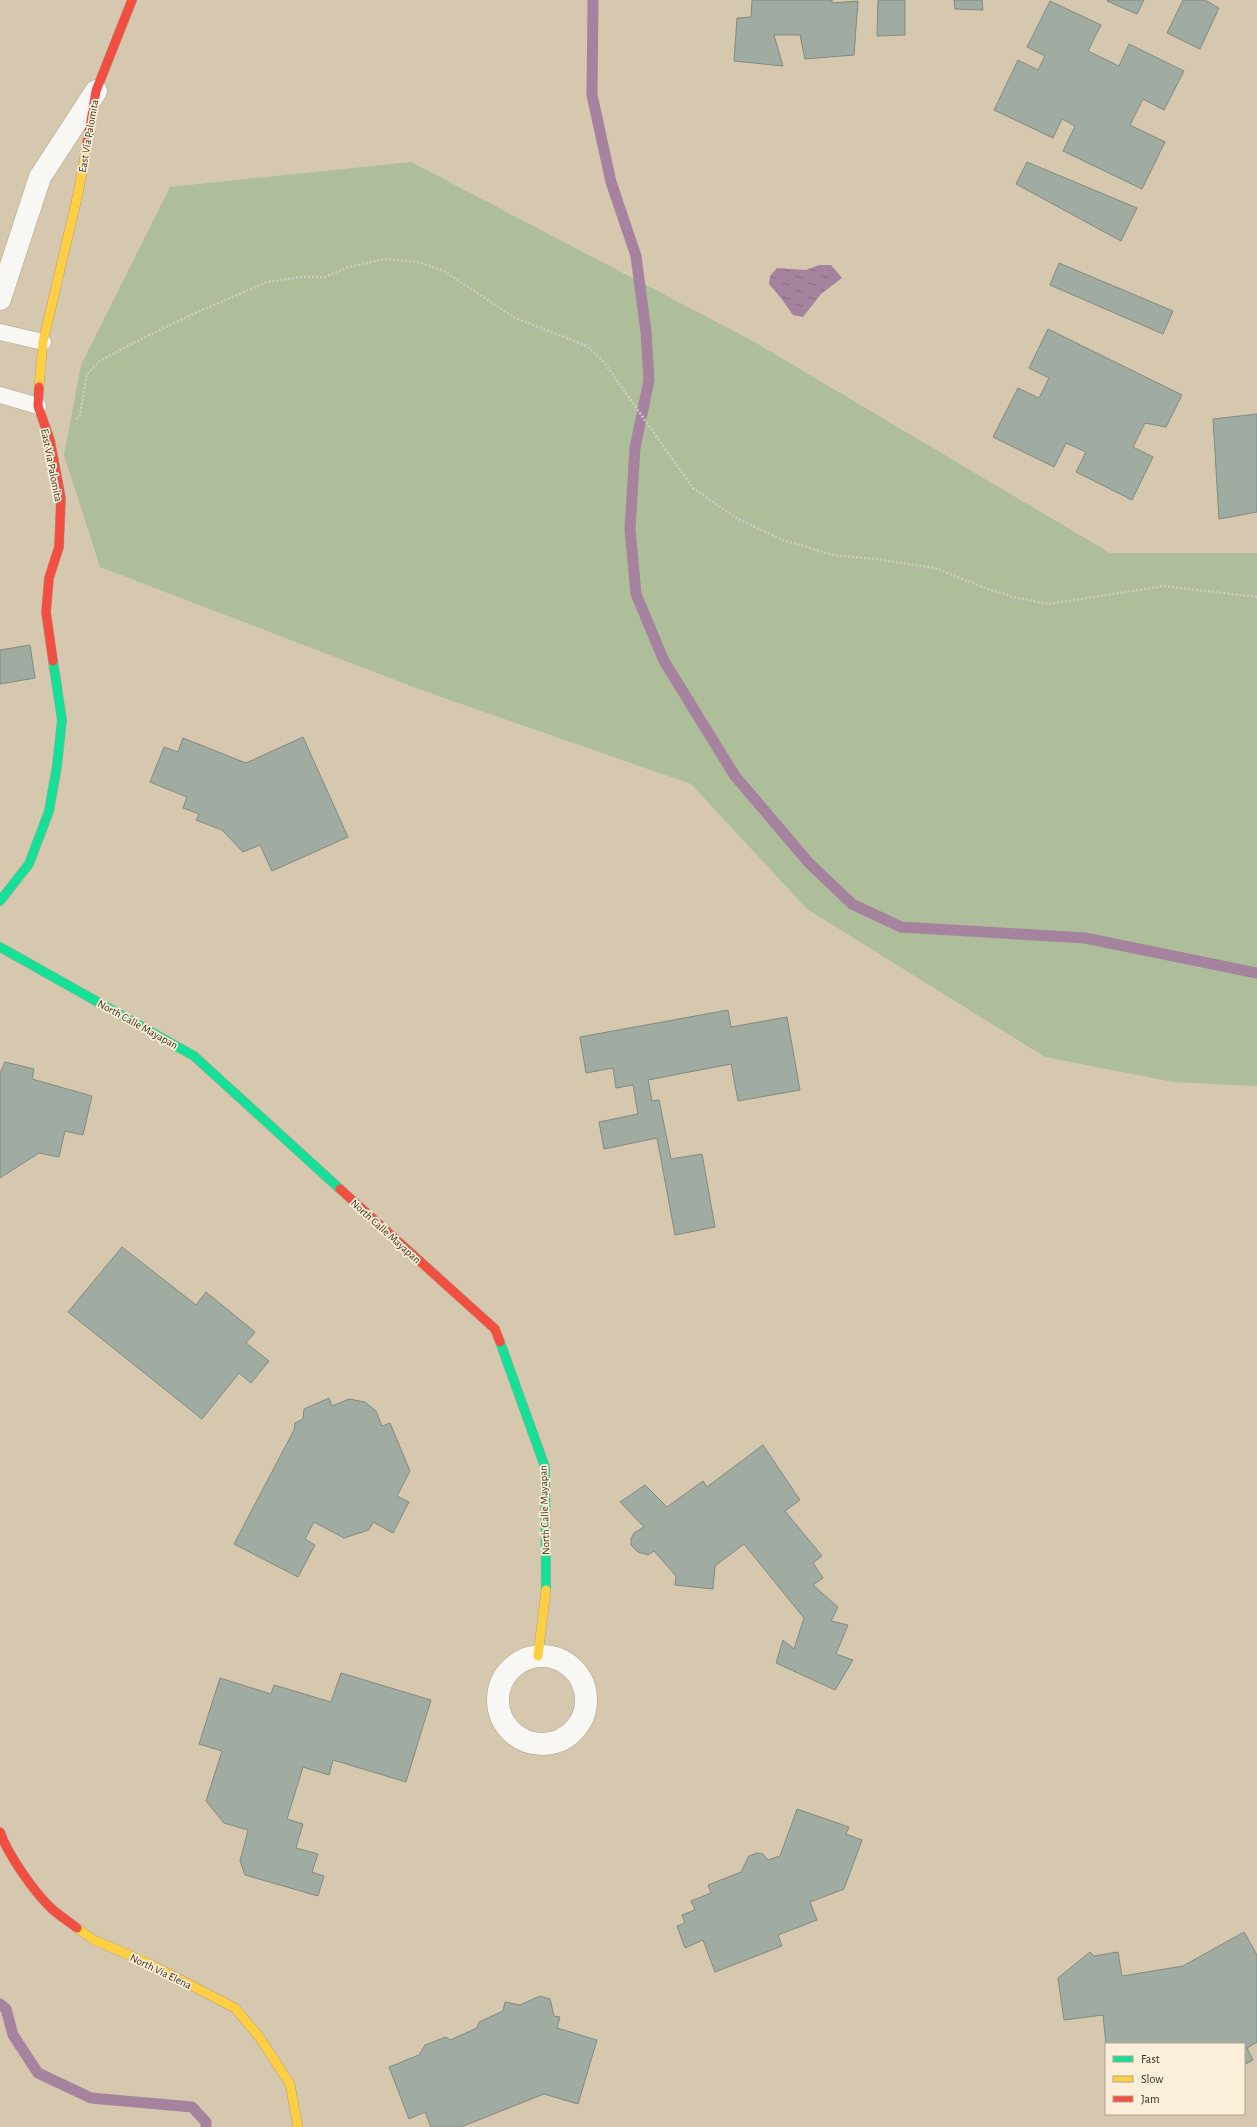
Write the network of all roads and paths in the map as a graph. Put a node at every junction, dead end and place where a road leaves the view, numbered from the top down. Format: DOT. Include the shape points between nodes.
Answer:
graph roads {
  1 [pos="132,0"];
  2 [pos="96,92"];
  3 [pos="0,299"];
  4 [pos="0,332"];
  5 [pos="44,342"];
  6 [pos="0,396"];
  7 [pos="38,406"];
  8 [pos="75,420"];
  9 [pos="1257,597"];
  10 [pos="0,899"];
  11 [pos="0,946"];
  12 [pos="538,1656"];
  13 [pos="0,1832"];
  14 [pos="298,2127"];
  1 -- 2 [label="street, East Via Palomita"];
  2 -- 3 [label="street, East Via Palomita" via="40,177"];
  2 -- 5 [label="street, East Via Palomita" via="78,194"];
  4 -- 5 [label="lane"];
  5 -- 7 [label="street, East Via Palomita"];
  6 -- 7 [label="lane"];
  7 -- 10 [label="street, East Via Palomita" via="50,440 61,498 59,547 48,578 46,612 62,720 58,766 49,811 29,864"];
  8 -- 9 [label="path" via="80,415 88,374 100,361 193,314 267,282 324,277 350,267 384,260 418,262 444,271 515,318 587,346 603,361 693,488 738,519 783,540 833,555 935,568 1006,595 1049,604 1164,586"];
  11 -- 12 [label="street, North Calle Mayapan" via="194,1056 495,1329 545,1467 546,1595"];
  13 -- 14 [label="street, North Via Elena" via="23,1873 52,1909 94,1940 150,1964 235,2008 260,2038 290,2084"];
}
